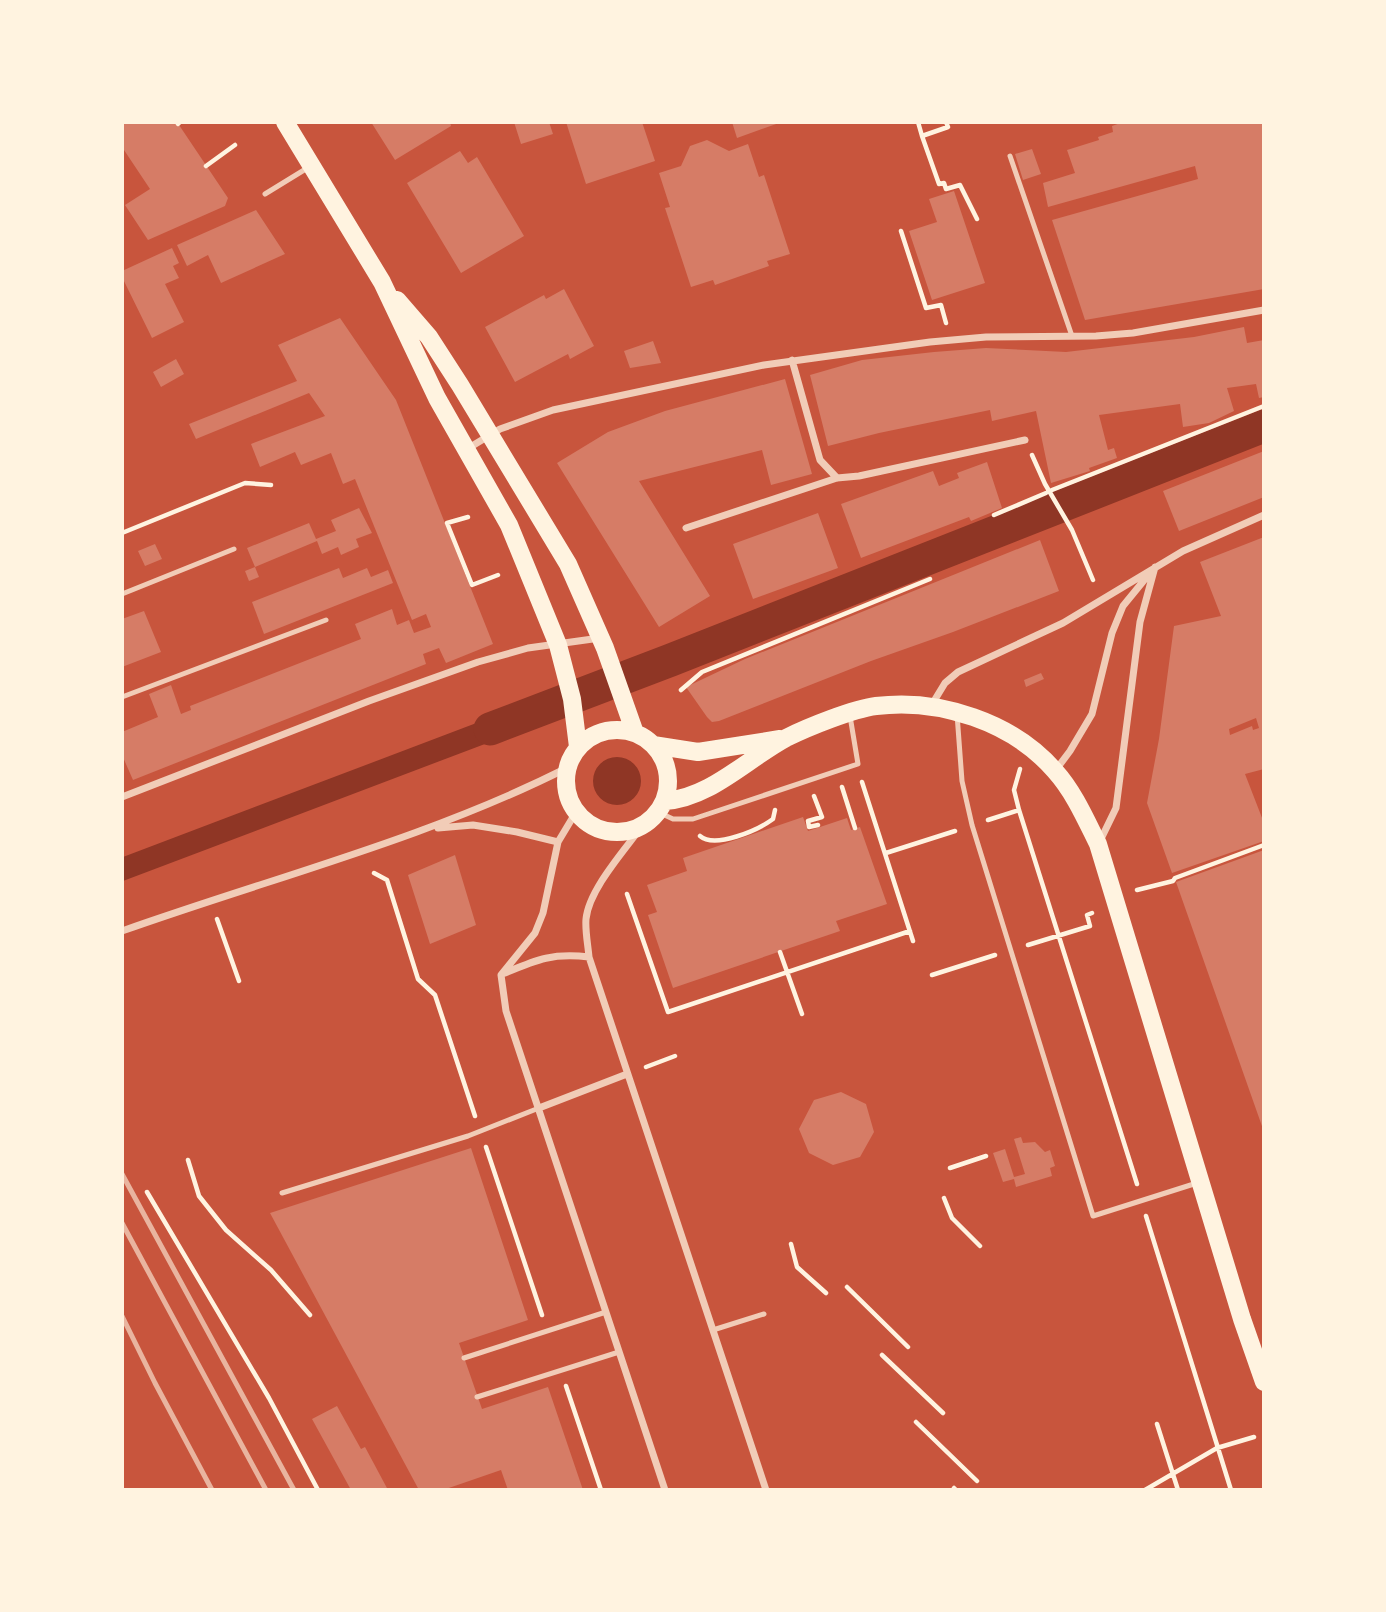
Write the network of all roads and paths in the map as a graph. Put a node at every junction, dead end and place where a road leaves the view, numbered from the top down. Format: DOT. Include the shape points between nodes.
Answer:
graph roads {
  1 [pos="285,122"];
  2 [pos="918,122"];
  3 [pos="946,122"];
  4 [pos="922,136"];
  5 [pos="236,145"];
  6 [pos="1010,156"];
  7 [pos="206,166"];
  8 [pos="312,166"];
  9 [pos="265,194"];
  10 [pos="976,219"];
  11 [pos="901,231"];
  12 [pos="382,282"];
  13 [pos="1264,310"];
  14 [pos="1072,336"];
  15 [pos="952,340"];
  16 [pos="792,360"];
  17 [pos="1264,406"];
  18 [pos="490,435"];
  19 [pos="1025,440"];
  20 [pos="467,449"];
  21 [pos="837,478"];
  22 [pos="271,485"];
  23 [pos="1052,490"];
  24 [pos="1046,493"];
  25 [pos="994,515"];
  26 [pos="1264,515"];
  27 [pos="468,517"];
  28 [pos="686,528"];
  29 [pos="122,533"];
  30 [pos="234,549"];
  31 [pos="1155,567"];
  32 [pos="498,575"];
  33 [pos="930,579"];
  34 [pos="1093,580"];
  35 [pos="122,594"];
  36 [pos="326,620"];
  37 [pos="603,643"];
  38 [pos="561,653"];
  39 [pos="681,690"];
  40 [pos="122,697"];
  41 [pos="931,706"];
  42 [pos="957,711"];
  43 [pos="849,713"];
  44 [pos="635,733"];
  45 [pos="787,738"];
  46 [pos="653,745"];
  47 [pos="578,747"];
  48 [pos="858,764"];
  49 [pos="567,768"];
  50 [pos="1020,769"];
  51 [pos="1055,771"];
  52 [pos="842,786"];
  53 [pos="812,792"];
  54 [pos="122,797"];
  55 [pos="774,803"];
  56 [pos="661,806"];
  57 [pos="1019,810"];
  58 [pos="576,813"];
  59 [pos="984,821"];
  60 [pos="737,825"];
  61 [pos="818,825"];
  62 [pos="642,826"];
  63 [pos="855,828"];
  64 [pos="427,829"];
  65 [pos="697,829"];
  66 [pos="961,829"];
  67 [pos="741,836"];
  68 [pos="558,842"];
  69 [pos="1098,844"];
  70 [pos="1264,845"];
  71 [pos="886,853"];
  72 [pos="374,873"];
  73 [pos="1136,890"];
  74 [pos="627,894"];
  75 [pos="1092,913"];
  76 [pos="217,919"];
  77 [pos="122,931"];
  78 [pos="910,931"];
  79 [pos="1058,936"];
  80 [pos="913,941"];
  81 [pos="1021,947"];
  82 [pos="780,952"];
  83 [pos="1000,954"];
  84 [pos="589,957"];
  85 [pos="787,972"];
  86 [pos="501,975"];
  87 [pos="932,975"];
  88 [pos="239,981"];
  89 [pos="802,1014"];
  90 [pos="675,1056"];
  91 [pos="628,1074"];
  92 [pos="539,1108"];
  93 [pos="480,1130"];
  94 [pos="986,1156"];
  95 [pos="188,1160"];
  96 [pos="950,1168"];
  97 [pos="1201,1181"];
  98 [pos="1137,1185"];
  99 [pos="147,1192"];
  100 [pos="282,1193"];
  101 [pos="944,1198"];
  102 [pos="1145,1213"];
  103 [pos="791,1244"];
  104 [pos="980,1246"];
  105 [pos="847,1287"];
  106 [pos="826,1293"];
  107 [pos="606,1312"];
  108 [pos="764,1314"];
  109 [pos="310,1315"];
  110 [pos="713,1330"];
  111 [pos="548,1331"];
  112 [pos="908,1348"];
  113 [pos="619,1352"];
  114 [pos="882,1355"];
  115 [pos="464,1358"];
  116 [pos="561,1370"];
  117 [pos="1264,1382"];
  118 [pos="477,1397"];
  119 [pos="943,1413"];
  120 [pos="916,1422"];
  121 [pos="1157,1423"];
  122 [pos="1254,1437"];
  123 [pos="1217,1448"];
  124 [pos="1172,1473"];
  125 [pos="977,1481"];
  126 [pos="318,1489"];
  127 [pos="601,1489"];
  128 [pos="665,1489"];
  129 [pos="766,1489"];
  130 [pos="1145,1489"];
  131 [pos="1178,1489"];
  132 [pos="1231,1489"];
  1 -- 8 [label="main road"];
  2 -- 4 [label="path"];
  3 -- 4 [label="path" via="948,127"];
  4 -- 10 [label="path" via="939,184 944,183 946,189 960,185"];
  5 -- 7 [label="path"];
  6 -- 14 [label="lane"];
  8 -- 9 [label="lane"];
  8 -- 12 [label="main road"];
  11 -- 15 [label="path" via="926,308 941,305"];
  12 -- 18 [label="main road" via="429,337"];
  12 -- 20 [label="main road" via="437,398"];
  13 -- 14 [label="street" via="1133,333"];
  14 -- 15 [label="street"];
  15 -- 16 [label="street"];
  16 -- 18 [label="street" via="553,410"];
  16 -- 21 [label="street" via="820,460"];
  17 -- 23 [label="path"];
  18 -- 20 [label="street"];
  18 -- 37 [label="main road" via="568,564"];
  19 -- 21 [label="street"];
  19 -- 34 [label="path"];
  20 -- 38 [label="main road" via="509,525"];
  21 -- 28 [label="street"];
  22 -- 29 [label="path" via="245,483"];
  24 -- 25 [label="path"];
  26 -- 31 [label="street"];
  27 -- 32 [label="path" via="446,523 472,585"];
  30 -- 35 [label="lane"];
  31 -- 41 [label="street" via="1063,623 958,672"];
  31 -- 51 [label="street" via="1123,606 1092,714"];
  31 -- 69 [label="street" via="1140,622 1116,808"];
  33 -- 39 [label="path" via="702,672"];
  36 -- 40 [label="lane"];
  37 -- 38 [label="street"];
  37 -- 44 [label="main road"];
  38 -- 47 [label="main road"];
  38 -- 54 [label="street" via="528,648 478,662"];
  41 -- 42 [label="main road"];
  41 -- 43 [label="main road" via="874,706"];
  42 -- 51 [label="main road" via="1006,732"];
  42 -- 97 [label="lane" via="962,781 972,825 1093,1216"];
  43 -- 45 [label="main road"];
  43 -- 48 [label="lane"];
  44 -- 46 [label="main road"];
  44 -- 47 [label="main road" via="605,731"];
  45 -- 46 [label="main road" via="698,752"];
  45 -- 56 [label="main road" via="684,799"];
  46 -- 56 [label="main road" via="664,761 668,781"];
  47 -- 49 [label="main road"];
  48 -- 56 [label="lane" via="693,819 673,819"];
  48 -- 71 [label="path"];
  49 -- 58 [label="main road" via="566,784"];
  49 -- 64 [label="street"];
  50 -- 57 [label="path" via="1014,790"];
  51 -- 69 [label="main road"];
  52 -- 63 [label="path"];
  53 -- 61 [label="path" via="822,817 808,821 810,827"];
  55 -- 67 [label="path" via="773,819"];
  56 -- 62 [label="main road"];
  57 -- 59 [label="path"];
  57 -- 79 [label="path"];
  58 -- 62 [label="main road" via="600,830 614,833"];
  58 -- 68 [label="street"];
  60 -- 67 [label="path"];
  62 -- 84 [label="street" via="600,884 588,909"];
  64 -- 68 [label="street" via="473,825"];
  64 -- 77 [label="street"];
  65 -- 67 [label="path" via="705,841"];
  66 -- 71 [label="path"];
  68 -- 86 [label="street" via="536,933"];
  69 -- 97 [label="main road"];
  70 -- 73 [label="path" via="1173,881"];
  71 -- 78 [label="path"];
  72 -- 93 [label="path" via="387,880 418,979 435,995"];
  74 -- 85 [label="path" via="668,1012"];
  75 -- 79 [label="path" via="1087,915 1090,926"];
  76 -- 88 [label="path"];
  78 -- 80 [label="path"];
  78 -- 85 [label="path"];
  79 -- 81 [label="path"];
  79 -- 98 [label="path"];
  82 -- 85 [label="path"];
  83 -- 87 [label="path"];
  84 -- 86 [label="street" via="543,957"];
  84 -- 91 [label="street"];
  85 -- 89 [label="path"];
  86 -- 92 [label="street" via="506,1012"];
  90 -- 91 [label="path"];
  91 -- 92 [label="street"];
  91 -- 110 [label="street"];
  92 -- 93 [label="lane"];
  92 -- 107 [label="street"];
  93 -- 100 [label="lane"];
  93 -- 111 [label="path"];
  94 -- 96 [label="path"];
  95 -- 109 [label="path" via="199,1196"];
  97 -- 117 [label="main road"];
  99 -- 126 [label="path"];
  101 -- 104 [label="path" via="952,1218"];
  102 -- 123 [label="path"];
  103 -- 106 [label="path" via="797,1267"];
  105 -- 112 [label="path"];
  107 -- 111 [label="lane"];
  107 -- 113 [label="street"];
  108 -- 110 [label="lane"];
  110 -- 129 [label="street"];
  111 -- 115 [label="lane"];
  113 -- 116 [label="lane"];
  113 -- 128 [label="street"];
  114 -- 119 [label="path"];
  116 -- 118 [label="lane"];
  116 -- 127 [label="path"];
  120 -- 125 [label="path"];
  121 -- 124 [label="path"];
  122 -- 123 [label="path"];
  123 -- 124 [label="path"];
  123 -- 132 [label="path"];
  124 -- 130 [label="path"];
  124 -- 131 [label="path"];
}
